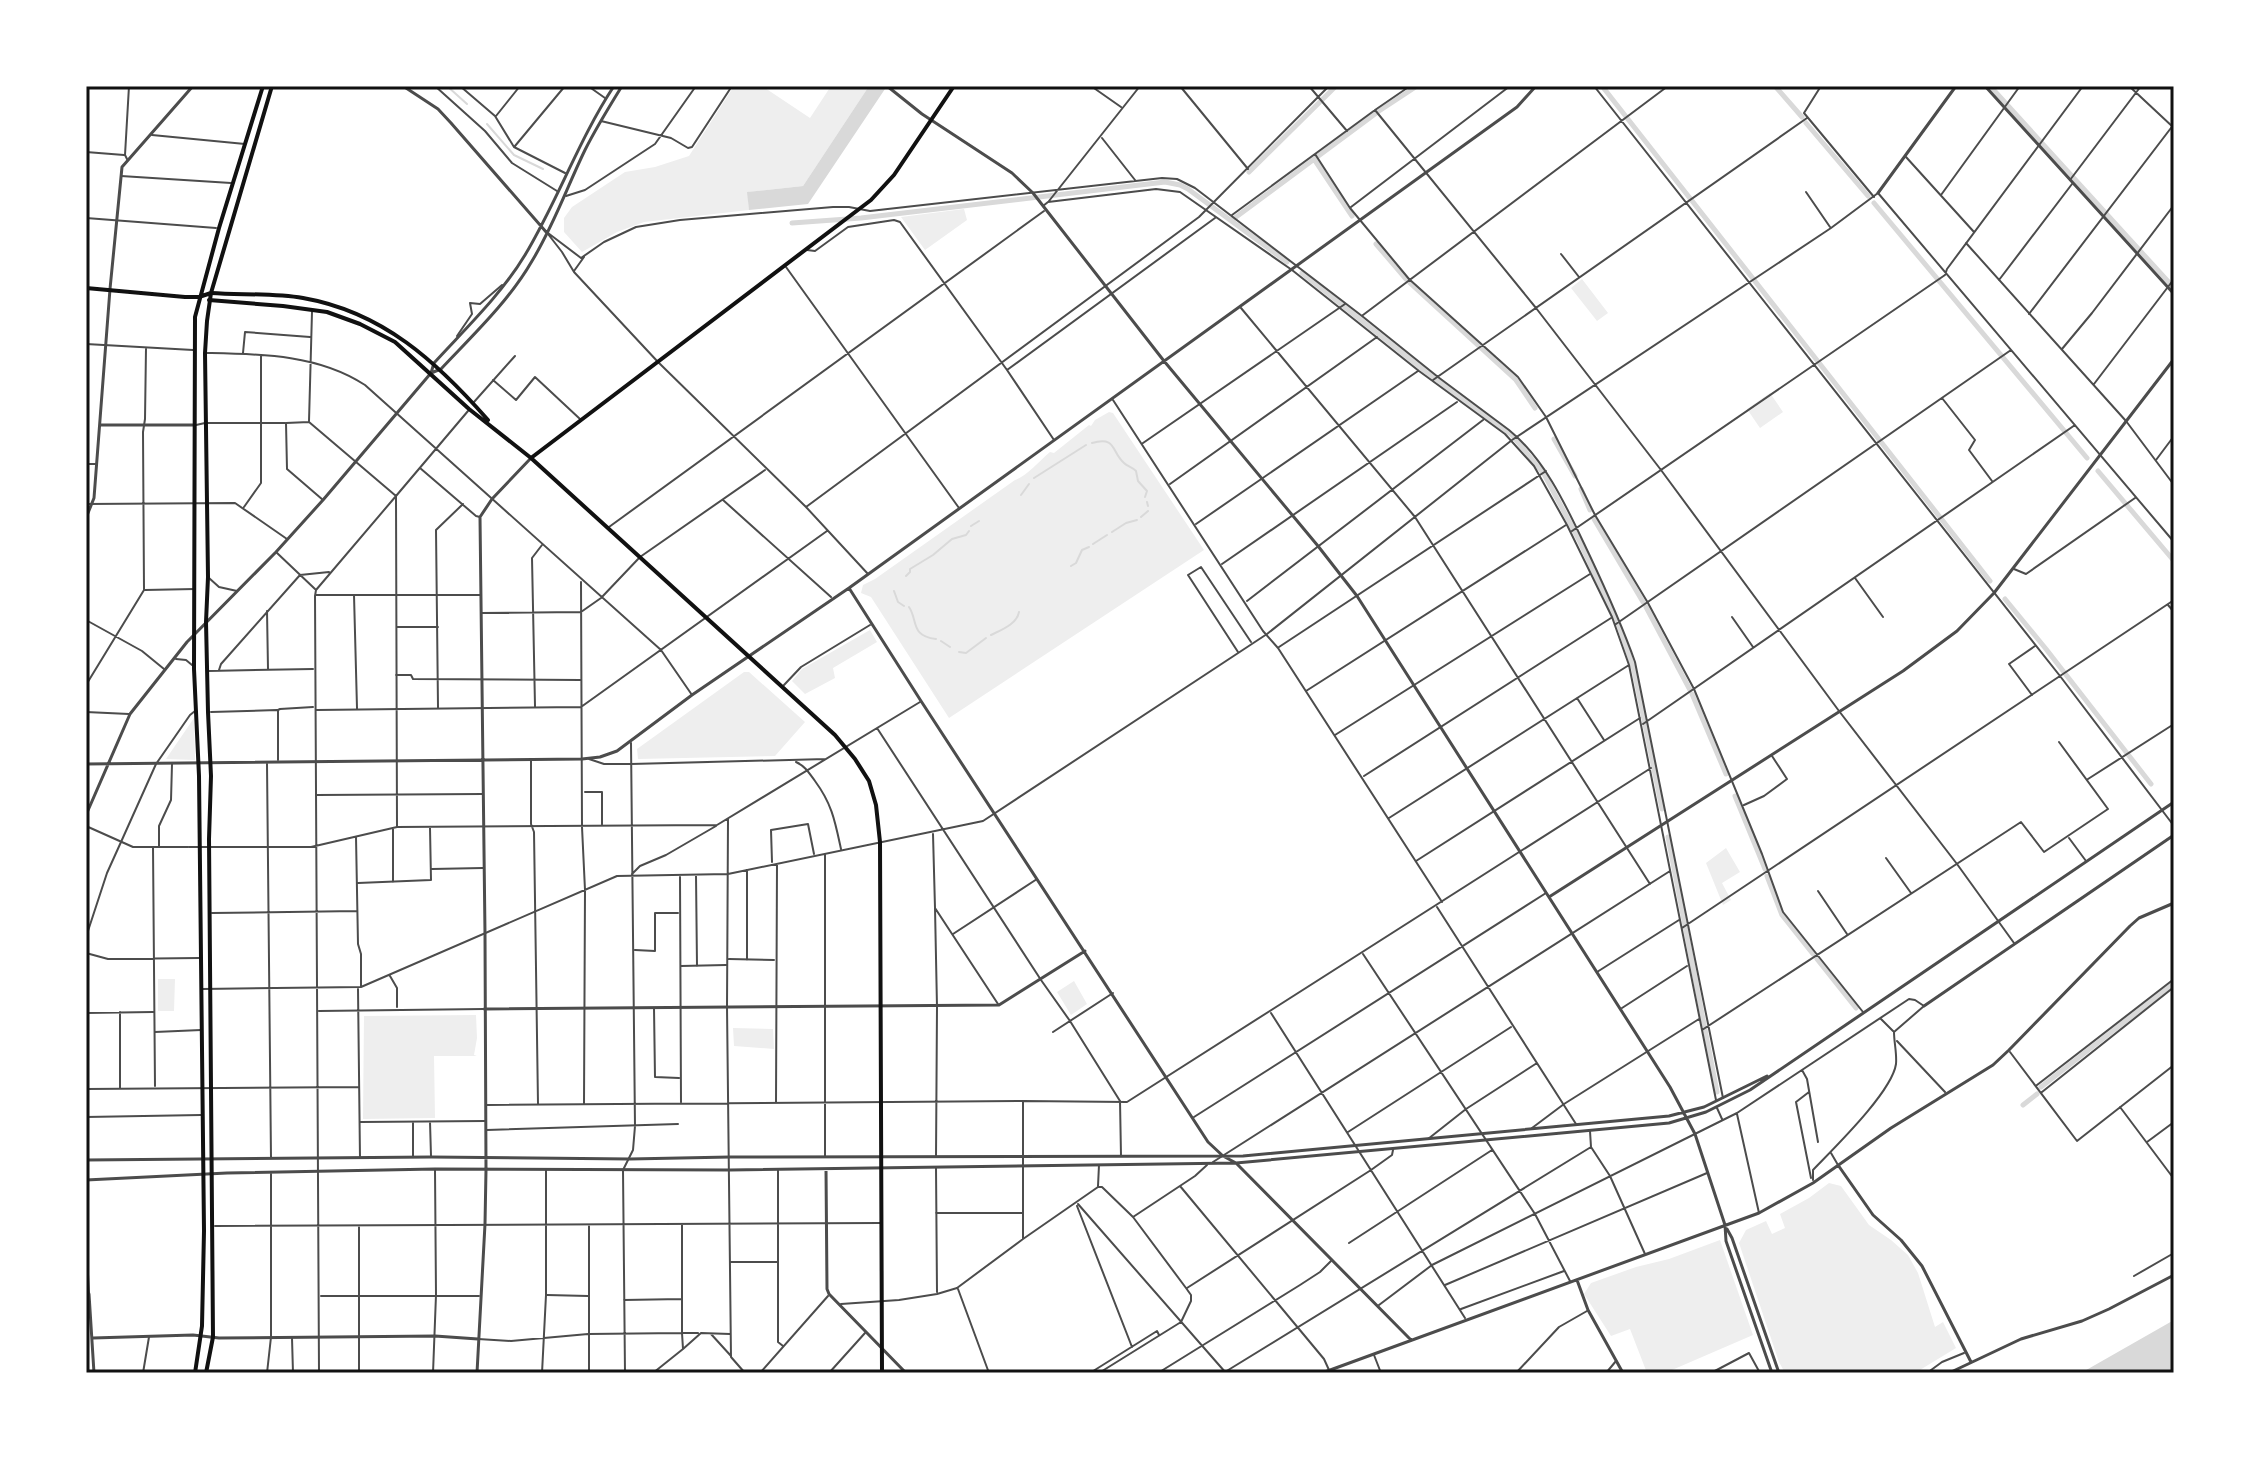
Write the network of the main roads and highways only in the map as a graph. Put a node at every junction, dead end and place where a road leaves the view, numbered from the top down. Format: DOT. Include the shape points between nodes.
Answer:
graph roads {
  1 [pos="263,86"];
  2 [pos="272,86"];
  3 [pos="954,86"];
  4 [pos="86,288"];
  5 [pos="211,293"];
  6 [pos="199,297"];
  7 [pos="209,300"];
  8 [pos="495,428"];
  9 [pos="531,458"];
  10 [pos="195,1373"];
  11 [pos="206,1373"];
  12 [pos="882,1373"];
  1 -- 6 [label="main road"];
  2 -- 5 [label="main road"];
  3 -- 9 [label="main road" via="871,200"];
  4 -- 6 [label="main road"];
  5 -- 6 [label="main road"];
  5 -- 7 [label="main road"];
  5 -- 8 [label="main road" via="300,298 364,317 434,363"];
  6 -- 7 [label="main road"];
  6 -- 10 [label="main road" via="193,351 194,669 204,1231 202,1336"];
  7 -- 8 [label="main road" via="312,309 360,324 395,342"];
  7 -- 11 [label="main road" via="205,423 213,1337"];
  8 -- 9 [label="main road"];
  9 -- 12 [label="main road" via="783,686 855,759 869,781 880,842"];
}
